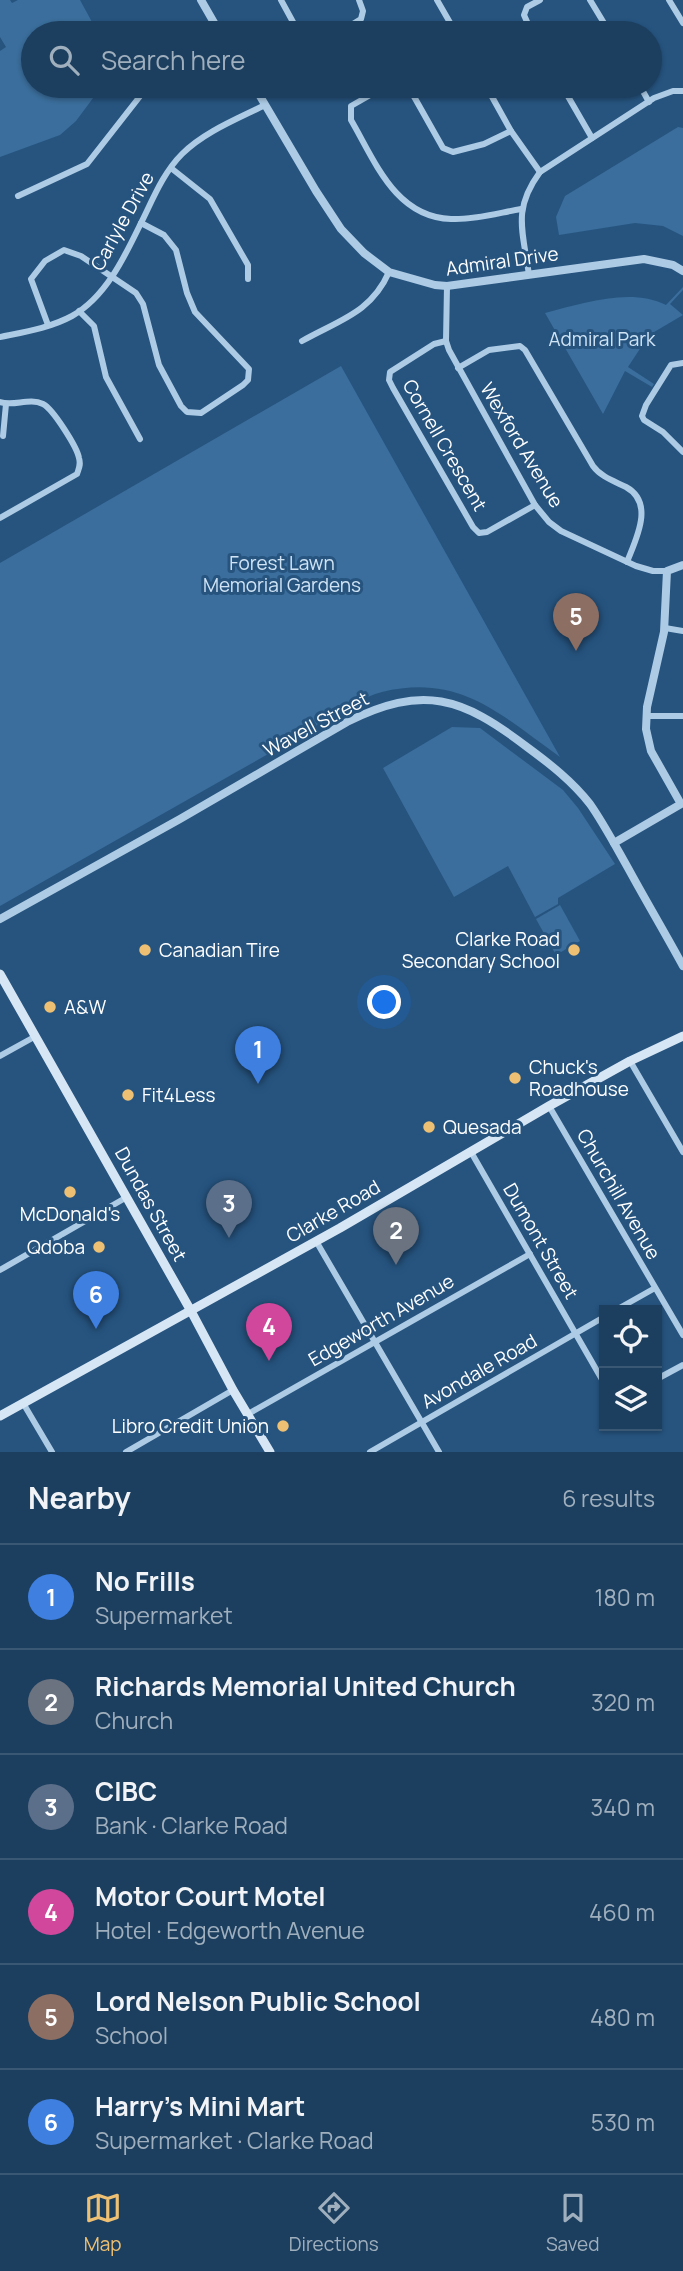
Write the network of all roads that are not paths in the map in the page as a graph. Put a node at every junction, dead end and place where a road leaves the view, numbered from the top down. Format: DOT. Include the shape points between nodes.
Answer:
graph roads {
  1 [pos="201,0"];
  2 [pos="281,0"];
  3 [pos="359,0"];
  4 [pos="438,0"];
  5 [pos="540,0"];
  6 [pos="590,0"];
  7 [pos="669,0"];
  8 [pos="213,21"];
  9 [pos="292,21"];
  10 [pos="358,21"];
  11 [pos="449,21"];
  12 [pos="527,21"];
  13 [pos="603,21"];
  14 [pos="683,23"];
  15 [pos="683,91"];
  16 [pos="662,96"];
  17 [pos="139,98"];
  18 [pos="261,98"];
  19 [pos="365,98"];
  20 [pos="415,98"];
  21 [pos="493,98"];
  22 [pos="569,98"];
  23 [pos="647,98"];
  24 [pos="658,98"];
  25 [pos="649,102"];
  26 [pos="265,105"];
  27 [pos="511,131"];
  28 [pos="592,138"];
  29 [pos="171,168"];
  30 [pos="540,172"];
  31 [pos="18,196"];
  32 [pos="521,209"];
  33 [pos="141,223"];
  34 [pos="683,271"];
  35 [pos="389,272"];
  36 [pos="529,275"];
  37 [pos="112,277"];
  38 [pos="248,279"];
  39 [pos="447,286"];
  40 [pos="79,311"];
  41 [pos="48,325"];
  42 [pos="0,337"];
  43 [pos="302,341"];
  44 [pos="446,341"];
  45 [pos="683,363"];
  46 [pos="458,368"];
  47 [pos="3,403"];
  48 [pos="3,436"];
  49 [pos="140,439"];
  50 [pos="683,452"];
  51 [pos="535,505"];
  52 [pos="0,518"];
  53 [pos="627,562"];
  54 [pos="683,565"];
  55 [pos="667,571"];
  56 [pos="665,628"];
  57 [pos="683,631"];
  58 [pos="646,716"];
  59 [pos="683,716"];
  60 [pos="682,806"];
  61 [pos="614,843"];
  62 [pos="0,919"];
  63 [pos="683,966"];
  64 [pos="0,974"];
  65 [pos="36,1036"];
  66 [pos="683,1037"];
  67 [pos="0,1056"];
  68 [pos="630,1061"];
  69 [pos="549,1106"];
  70 [pos="471,1152"];
  71 [pos="683,1152"];
  72 [pos="127,1197"];
  73 [pos="316,1241"];
  74 [pos="530,1254"];
  75 [pos="0,1270"];
  76 [pos="655,1288"];
  77 [pos="625,1305"];
  78 [pos="191,1311"];
  79 [pos="599,1320"];
  80 [pos="576,1333"];
  81 [pos="683,1335"];
  82 [pos="376,1341"];
  83 [pos="683,1365"];
  84 [pos="599,1374"];
  85 [pos="662,1376"];
  86 [pos="233,1390"];
  87 [pos="23,1403"];
  88 [pos="248,1414"];
  89 [pos="0,1416"];
  90 [pos="422,1423"];
  91 [pos="52,1452"];
  92 [pos="126,1452"];
  93 [pos="270,1452"];
  94 [pos="370,1452"];
  95 [pos="439,1452"];
  1 -- 8 [label="street"];
  2 -- 9 [label="street"];
  3 -- 10 [label="street" via="363,11"];
  4 -- 11 [label="street"];
  5 -- 12 [label="street" via="527,7"];
  6 -- 13 [label="street"];
  7 -- 14 [label="street"];
  15 -- 16 [label="street"];
  17 -- 31 [label="street" via="87,164"];
  18 -- 26 [label="street, Admiral Drive"];
  19 -- 32 [label="street" via="351,106 351,120 393,192 427,216 467,219"];
  20 -- 27 [label="street" via="443,148 453,152"];
  21 -- 27 [label="street"];
  22 -- 28 [label="street"];
  23 -- 25 [label="street"];
  24 -- 25 [label="street"];
  25 -- 28 [label="street"];
  26 -- 29 [label="street, Carlyle Drive" via="204,138"];
  26 -- 35 [label="street, Admiral Drive" via="341,229"];
  27 -- 30 [label="street"];
  28 -- 30 [label="street"];
  29 -- 33 [label="street, Carlyle Drive"];
  29 -- 38 [label="street" via="210,199 248,265"];
  30 -- 32 [label="street"];
  32 -- 36 [label="street"];
  33 -- 37 [label="street, Carlyle Drive"];
  33 -- 37 [label="street" via="164,235 176,250 195,312 249,369 248,380 201,412 187,412 159,365 140,299"];
  34 -- 36 [label="street, Admiral Drive" via="644,259"];
  35 -- 39 [label="street, Admiral Drive"];
  35 -- 43 [label="street" via="363,309"];
  36 -- 39 [label="street, Admiral Drive"];
  37 -- 40 [label="street, Carlyle Drive"];
  37 -- 41 [label="street" via="64,250 45,261 31,279"];
  39 -- 44 [label="street, Wexford Avenue"];
  40 -- 41 [label="street, Carlyle Drive"];
  40 -- 49 [label="street" via="94,326 106,377"];
  41 -- 42 [label="street, Carlyle Drive"];
  44 -- 46 [label="street, Wexford Avenue"];
  44 -- 51 [label="street, Cornell Crescent" via="390,372 393,388 479,533"];
  45 -- 50 [label="street" via="671,365 642,416"];
  46 -- 51 [label="street, Wexford Avenue"];
  46 -- 53 [label="street" via="489,351 520,346 525,350 599,474 635,492 640,502 642,525"];
  47 -- 48 [label="street"];
  47 -- 52 [label="street" via="34,401 50,409 79,455 80,465 77,474"];
  51 -- 53 [label="street, Wexford Avenue" via="561,531"];
  53 -- 55 [label="street, Wexford Avenue"];
  54 -- 55 [label="street"];
  55 -- 56 [label="street"];
  56 -- 57 [label="street"];
  56 -- 58 [label="street"];
  58 -- 59 [label="street"];
  58 -- 60 [label="street" via="651,751"];
  60 -- 61 [label="street"];
  61 -- 62 [label="street, Wavell Street" via="570,781 509,733 463,706 412,700 371,710 347,722"];
  61 -- 63 [label="street, Wavell Street"];
  64 -- 65 [label="main road, Dundas Street"];
  65 -- 67 [label="street"];
  65 -- 72 [label="main road, Dundas Street"];
  66 -- 68 [label="main road, Clarke Road"];
  68 -- 69 [label="main road, Clarke Road"];
  68 -- 71 [label="street"];
  69 -- 70 [label="main road, Clarke Road"];
  69 -- 76 [label="street, Churchill Avenue"];
  70 -- 73 [label="main road, Clarke Road"];
  70 -- 74 [label="street, Dumont Street"];
  72 -- 75 [label="street"];
  72 -- 78 [label="main road, Dundas Street"];
  73 -- 78 [label="main road, Clarke Road"];
  73 -- 82 [label="street"];
  74 -- 80 [label="street, Dumont Street"];
  74 -- 82 [label="street, Edgeworth Avenue"];
  76 -- 77 [label="street"];
  76 -- 81 [label="street, Churchill Avenue"];
  78 -- 86 [label="main road, Dundas Street"];
  78 -- 87 [label="main road, Clarke Road"];
  79 -- 80 [label="street, Avondale Road"];
  80 -- 84 [label="street, Dumont Street"];
  80 -- 90 [label="street, Avondale Road"];
  82 -- 88 [label="street, Edgeworth Avenue"];
  82 -- 90 [label="street"];
  83 -- 85 [label="street"];
  86 -- 88 [label="main road, Dundas Street"];
  86 -- 92 [label="street"];
  87 -- 89 [label="main road, Clarke Road"];
  87 -- 91 [label="street"];
  88 -- 93 [label="main road, Dundas Street"];
  90 -- 94 [label="street, Avondale Road"];
  90 -- 95 [label="street"];
}
